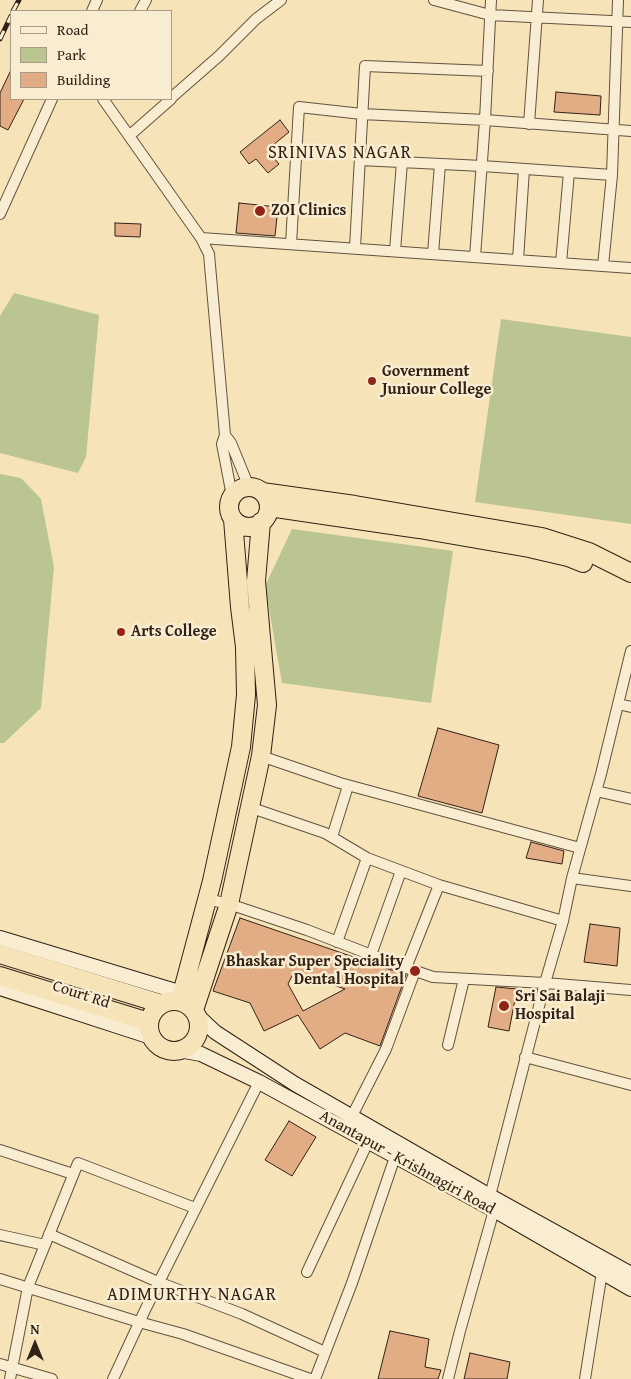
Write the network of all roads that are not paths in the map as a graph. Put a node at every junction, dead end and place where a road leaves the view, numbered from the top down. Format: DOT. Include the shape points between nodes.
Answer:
graph roads {
  1 [pos="281,0"];
  2 [pos="434,0"];
  3 [pos="491,0"];
  4 [pos="538,0"];
  5 [pos="618,0"];
  6 [pos="490,15"];
  7 [pos="536,17"];
  8 [pos="617,21"];
  9 [pos="631,22"];
  10 [pos="488,71"];
  11 [pos="172,98"];
  12 [pos="52,100"];
  13 [pos="104,100"];
  14 [pos="170,100"];
  15 [pos="362,114"];
  16 [pos="485,120"];
  17 [pos="529,124"];
  18 [pos="614,130"];
  19 [pos="631,131"];
  20 [pos="129,136"];
  21 [pos="360,160"];
  22 [pos="402,162"];
  23 [pos="440,164"];
  24 [pos="482,166"];
  25 [pos="524,169"];
  26 [pos="568,172"];
  27 [pos="612,175"];
  28 [pos="0,214"];
  29 [pos="201,238"];
  30 [pos="291,244"];
  31 [pos="355,248"];
  32 [pos="395,251"];
  33 [pos="433,254"];
  34 [pos="475,257"];
  35 [pos="518,260"];
  36 [pos="561,263"];
  37 [pos="603,266"];
  38 [pos="631,268"];
  39 [pos="225,435"];
  40 [pos="232,496"];
  41 [pos="260,502"];
  42 [pos="233,519"];
  43 [pos="631,573"];
  44 [pos="631,586"];
  45 [pos="631,651"];
  46 [pos="618,704"];
  47 [pos="631,707"];
  48 [pos="261,756"];
  49 [pos="348,786"];
  50 [pos="596,791"];
  51 [pos="631,799"];
  52 [pos="249,807"];
  53 [pos="332,837"];
  54 [pos="580,848"];
  55 [pos="366,858"];
  56 [pos="401,871"];
  57 [pos="572,878"];
  58 [pos="439,885"];
  59 [pos="631,886"];
  60 [pos="207,899"];
  61 [pos="229,904"];
  62 [pos="563,921"];
  63 [pos="0,938"];
  64 [pos="337,942"];
  65 [pos="0,954"];
  66 [pos="371,955"];
  67 [pos="410,970"];
  68 [pos="0,976"];
  69 [pos="464,979"];
  70 [pos="544,983"];
  71 [pos="0,988"];
  72 [pos="631,990"];
  73 [pos="162,1004"];
  74 [pos="188,1004"];
  75 [pos="150,1029"];
  76 [pos="448,1045"];
  77 [pos="179,1050"];
  78 [pos="525,1057"];
  79 [pos="259,1082"];
  80 [pos="631,1085"];
  81 [pos="352,1116"];
  82 [pos="368,1142"];
  83 [pos="0,1150"];
  84 [pos="394,1157"];
  85 [pos="73,1174"];
  86 [pos="490,1196"];
  87 [pos="195,1208"];
  88 [pos="494,1210"];
  89 [pos="49,1234"];
  90 [pos="0,1235"];
  91 [pos="45,1245"];
  92 [pos="307,1272"];
  93 [pos="602,1272"];
  94 [pos="631,1274"];
  95 [pos="0,1279"];
  96 [pos="158,1282"];
  97 [pos="28,1287"];
  98 [pos="631,1288"];
  99 [pos="139,1322"];
  100 [pos="325,1352"];
  101 [pos="0,1364"];
  102 [pos="13,1367"];
  103 [pos="10,1379"];
  104 [pos="52,1379"];
  105 [pos="113,1379"];
  106 [pos="310,1379"];
  107 [pos="315,1379"];
  108 [pos="448,1379"];
  109 [pos="585,1379"];
  1 -- 11 [label="street" via="256,18"];
  2 -- 6 [label="street"];
  3 -- 6 [label="street"];
  4 -- 7 [label="street"];
  5 -- 8 [label="street"];
  6 -- 7 [label="street"];
  6 -- 10 [label="street"];
  7 -- 8 [label="street"];
  7 -- 17 [label="street"];
  8 -- 9 [label="street"];
  8 -- 18 [label="street"];
  10 -- 15 [label="street" via="369,65 365,68"];
  10 -- 16 [label="street"];
  12 -- 28 [label="street"];
  13 -- 20 [label="street"];
  14 -- 20 [label="street"];
  15 -- 16 [label="street"];
  15 -- 21 [label="street"];
  15 -- 30 [label="street" via="299,107"];
  16 -- 17 [label="street"];
  16 -- 24 [label="street"];
  17 -- 18 [label="street"];
  18 -- 19 [label="street"];
  18 -- 27 [label="street"];
  20 -- 29 [label="street"];
  21 -- 22 [label="street"];
  21 -- 31 [label="street"];
  22 -- 23 [label="street"];
  22 -- 32 [label="street"];
  23 -- 24 [label="street"];
  23 -- 33 [label="street"];
  24 -- 25 [label="street"];
  24 -- 34 [label="street"];
  25 -- 26 [label="street"];
  25 -- 35 [label="street"];
  26 -- 27 [label="street"];
  26 -- 36 [label="street"];
  27 -- 37 [label="street"];
  29 -- 30 [label="street"];
  29 -- 39 [label="street" via="209,254"];
  30 -- 31 [label="street"];
  31 -- 32 [label="street"];
  32 -- 33 [label="street"];
  33 -- 34 [label="street"];
  34 -- 35 [label="street"];
  35 -- 36 [label="street"];
  36 -- 37 [label="street"];
  37 -- 38 [label="street"];
  39 -- 40 [label="street" via="222,444"];
  39 -- 41 [label="street"];
  40 -- 41 [label="highway" via="237,491"];
  40 -- 42 [label="highway" via="229,508"];
  41 -- 42 [label="highway" via="250,527"];
  41 -- 43 [label="highway" via="355,505 542,537 589,552"];
  41 -- 44 [label="highway" via="536,549 568,557"];
  41 -- 48 [label="highway" via="256,581 267,705"];
  42 -- 60 [label="highway" via="245,647 246,695 241,747"];
  45 -- 46 [label="street"];
  46 -- 47 [label="street"];
  46 -- 50 [label="street"];
  48 -- 49 [label="street"];
  48 -- 52 [label="highway"];
  49 -- 53 [label="street"];
  49 -- 54 [label="street"];
  50 -- 51 [label="street"];
  50 -- 54 [label="street"];
  52 -- 53 [label="street"];
  52 -- 61 [label="highway"];
  53 -- 55 [label="street"];
  54 -- 57 [label="street"];
  55 -- 56 [label="street"];
  55 -- 64 [label="street"];
  56 -- 58 [label="street"];
  56 -- 66 [label="street"];
  57 -- 59 [label="street"];
  57 -- 62 [label="street"];
  58 -- 62 [label="street"];
  58 -- 67 [label="street"];
  60 -- 61 [label="street"];
  60 -- 74 [label="highway"];
  61 -- 64 [label="street"];
  61 -- 74 [label="highway"];
  62 -- 70 [label="street"];
  63 -- 74 [label="main road"];
  64 -- 66 [label="street"];
  65 -- 73 [label="highway"];
  66 -- 67 [label="street"];
  67 -- 69 [label="street" via="433,977"];
  67 -- 81 [label="street" via="386,1049"];
  68 -- 75 [label="highway, Anantapur - Krishnagiri Road"];
  69 -- 70 [label="street"];
  69 -- 76 [label="street"];
  70 -- 72 [label="street"];
  70 -- 78 [label="street"];
  71 -- 75 [label="main road, Court Rd"];
  73 -- 74 [label="highway" via="169,1001"];
  73 -- 75 [label="highway" via="156,1008"];
  74 -- 77 [label="highway" via="199,1029 186,1048"];
  74 -- 81 [label="main road, Anantapur - Krishnagiri Road" via="215,1032 295,1084"];
  75 -- 77 [label="highway, Anantapur - Krishnagiri Road" via="162,1048"];
  77 -- 79 [label="main road, Anantapur - Krishnagiri Road" via="201,1054"];
  78 -- 80 [label="street"];
  78 -- 86 [label="street"];
  79 -- 82 [label="main road, Anantapur - Krishnagiri Road"];
  79 -- 87 [label="street"];
  81 -- 86 [label="main road, Anantapur - Krishnagiri Road"];
  82 -- 84 [label="main road, Anantapur - Krishnagiri Road"];
  82 -- 92 [label="street"];
  83 -- 85 [label="street"];
  84 -- 88 [label="main road, Anantapur - Krishnagiri Road"];
  84 -- 100 [label="street"];
  85 -- 87 [label="street" via="78,1163"];
  85 -- 89 [label="street"];
  86 -- 94 [label="main road, Anantapur - Krishnagiri Road"];
  87 -- 96 [label="street"];
  88 -- 93 [label="main road, Anantapur - Krishnagiri Road"];
  88 -- 108 [label="street"];
  89 -- 91 [label="street"];
  89 -- 96 [label="street"];
  90 -- 91 [label="street"];
  91 -- 97 [label="street"];
  93 -- 98 [label="main road, Anantapur - Krishnagiri Road"];
  93 -- 109 [label="street"];
  95 -- 97 [label="street"];
  96 -- 99 [label="street"];
  96 -- 100 [label="street" via="242,1314"];
  97 -- 99 [label="street"];
  97 -- 102 [label="street"];
  99 -- 105 [label="street"];
  99 -- 106 [label="street" via="183,1334"];
  100 -- 107 [label="street"];
  101 -- 102 [label="street"];
  102 -- 103 [label="street"];
  102 -- 104 [label="street"];
}
